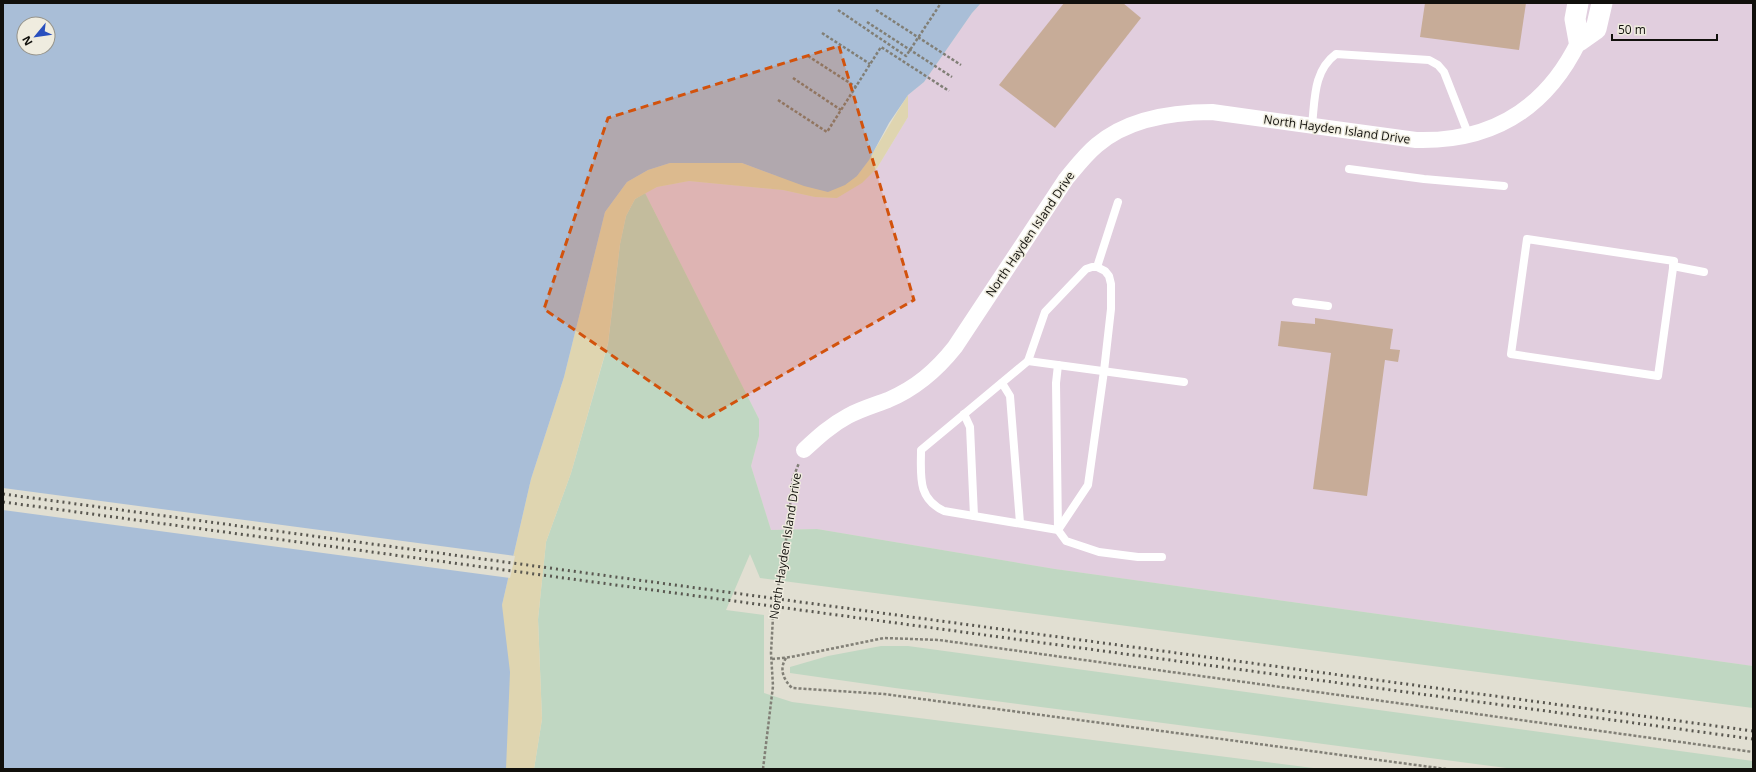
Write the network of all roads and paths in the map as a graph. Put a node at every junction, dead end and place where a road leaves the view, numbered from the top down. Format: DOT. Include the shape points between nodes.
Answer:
graph roads {
  1 [pos="941,3"];
  2 [pos="1578,3"];
  3 [pos="1602,3"];
  4 [pos="838,10"];
  5 [pos="876,10"];
  6 [pos="867,22"];
  7 [pos="822,33"];
  8 [pos="1579,41"];
  9 [pos="808,56"];
  10 [pos="870,64"];
  11 [pos="961,65"];
  12 [pos="952,76"];
  13 [pos="793,78"];
  14 [pos="856,87"];
  15 [pos="949,91"];
  16 [pos="778,100"];
  17 [pos="841,110"];
  18 [pos="1312,125"];
  19 [pos="1469,136"];
  20 [pos="1349,169"];
  21 [pos="1504,186"];
  22 [pos="1118,202"];
  23 [pos="1673,266"];
  24 [pos="1097,267"];
  25 [pos="1704,272"];
  26 [pos="1296,302"];
  27 [pos="1328,306"];
  28 [pos="1028,361"];
  29 [pos="1058,365"];
  30 [pos="1104,371"];
  31 [pos="1184,382"];
  32 [pos="1002,383"];
  33 [pos="964,414"];
  34 [pos="804,450"];
  35 [pos="974,516"];
  36 [pos="1020,523"];
  37 [pos="1058,530"];
  38 [pos="1162,557"];
  39 [pos="786,658"];
  40 [pos="772,659"];
  41 [pos="1753,752"];
  42 [pos="763,769"];
  43 [pos="1446,769"];
  1 -- 4 [label="path" via="906,56"];
  2 -- 8 [label="street" via="1575,18"];
  3 -- 8 [label="street, North Hayden Island Drive" via="1596,29"];
  5 -- 11 [label="path"];
  6 -- 12 [label="path"];
  7 -- 10 [label="path"];
  8 -- 19 [label="street, North Hayden Island Drive" via="1565,68 1544,93 1513,117"];
  9 -- 14 [label="path"];
  10 -- 14 [label="path"];
  10 -- 15 [label="path" via="881,47"];
  13 -- 17 [label="path"];
  14 -- 17 [label="path"];
  16 -- 17 [label="path" via="827,132"];
  18 -- 19 [label="street, North Hayden Island Drive" via="1416,140"];
  18 -- 19 [label="lane" via="1317,82 1329,60 1336,54 1429,60 1444,72"];
  18 -- 34 [label="street, North Hayden Island Drive" via="1212,112 1187,112 1145,120 1119,130 1097,144 1066,179 943,363 911,388 828,428"];
  20 -- 21 [label="lane"];
  22 -- 24 [label="lane"];
  23 -- 23 [label="lane" via="1658,376 1511,354 1527,240 1674,261"];
  23 -- 25 [label="lane"];
  24 -- 28 [label="lane" via="1086,269 1045,312"];
  24 -- 30 [label="lane" via="1105,271 1111,284 1111,309"];
  26 -- 27 [label="lane"];
  28 -- 29 [label="lane"];
  28 -- 32 [label="lane"];
  29 -- 30 [label="lane"];
  29 -- 37 [label="lane"];
  30 -- 31 [label="lane"];
  30 -- 37 [label="lane" via="1088,485"];
  32 -- 33 [label="lane"];
  32 -- 36 [label="lane" via="1010,396"];
  33 -- 35 [label="lane" via="970,427"];
  33 -- 35 [label="lane" via="921,450 921,481 926,497 934,506 944,511"];
  34 -- 40 [label="path, North Hayden Island Drive" via="793,478 773,618"];
  35 -- 36 [label="lane"];
  36 -- 37 [label="lane"];
  37 -- 38 [label="lane" via="1066,540 1099,552"];
  39 -- 40 [label="path"];
  39 -- 41 [label="path" via="884,638 939,640"];
  39 -- 43 [label="path" via="781,671 792,688 884,694"];
  40 -- 42 [label="path, North Hayden Island Drive" via="773,686"];
}
